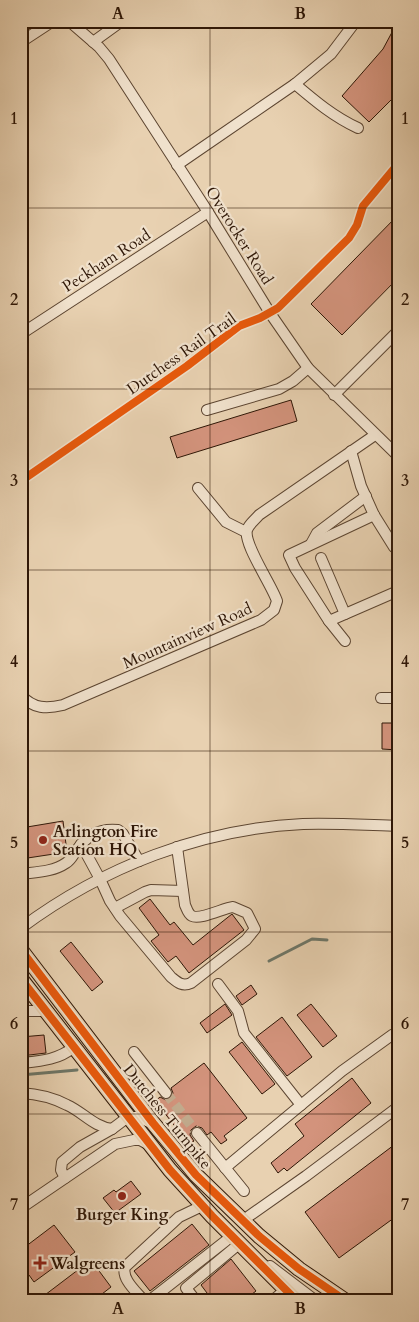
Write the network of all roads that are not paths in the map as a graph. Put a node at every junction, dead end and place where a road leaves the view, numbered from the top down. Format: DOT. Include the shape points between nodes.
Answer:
graph roads {
  1 [pos="53,21"];
  2 [pos="69,21"];
  3 [pos="122,21"];
  4 [pos="356,21"];
  5 [pos="21,42"];
  6 [pos="93,42"];
  7 [pos="295,84"];
  8 [pos="358,128"];
  9 [pos="178,164"];
  10 [pos="208,212"];
  11 [pos="398,331"];
  12 [pos="21,334"];
  13 [pos="308,368"];
  14 [pos="334,395"];
  15 [pos="207,410"];
  16 [pos="375,434"];
  17 [pos="351,451"];
  18 [pos="398,456"];
  19 [pos="198,488"];
  20 [pos="366,496"];
  21 [pos="374,515"];
  22 [pos="246,532"];
  23 [pos="311,544"];
  24 [pos="396,550"];
  25 [pos="320,558"];
  26 [pos="398,591"];
  27 [pos="345,614"];
  28 [pos="329,621"];
  29 [pos="345,641"];
  30 [pos="21,695"];
  31 [pos="381,698"];
  32 [pos="398,698"];
  33 [pos="398,826"];
  34 [pos="81,844"];
  35 [pos="177,847"];
  36 [pos="139,861"];
  37 [pos="21,874"];
  38 [pos="100,879"];
  39 [pos="183,891"];
  40 [pos="115,908"];
  41 [pos="21,928"];
  42 [pos="21,950"];
  43 [pos="24,983"];
  44 [pos="218,984"];
  45 [pos="21,1000"];
  46 [pos="46,1010"];
  47 [pos="21,1011"];
  48 [pos="398,1034"];
  49 [pos="74,1047"];
  50 [pos="134,1052"];
  51 [pos="21,1063"];
  52 [pos="21,1093"];
  53 [pos="166,1093"];
  54 [pos="301,1105"];
  55 [pos="398,1107"];
  56 [pos="128,1117"];
  57 [pos="112,1129"];
  58 [pos="197,1132"];
  59 [pos="165,1137"];
  60 [pos="150,1146"];
  61 [pos="225,1168"];
  62 [pos="64,1178"];
  63 [pos="244,1191"];
  64 [pos="202,1206"];
  65 [pos="21,1208"];
  66 [pos="242,1221"];
  67 [pos="236,1240"];
  68 [pos="285,1290"];
  69 [pos="190,1299"];
  70 [pos="144,1301"];
  71 [pos="149,1301"];
  72 [pos="272,1301"];
  73 [pos="297,1301"];
  74 [pos="316,1301"];
  75 [pos="344,1301"];
  1 -- 5 [label="street"];
  2 -- 6 [label="street, Overocker Road"];
  3 -- 6 [label="street"];
  4 -- 7 [label="street" via="331,54"];
  6 -- 9 [label="street, Overocker Road" via="109,59"];
  7 -- 8 [label="street" via="342,121"];
  7 -- 9 [label="street"];
  9 -- 10 [label="street, Overocker Road"];
  10 -- 12 [label="street, Peckham Road"];
  10 -- 13 [label="street, Overocker Road"];
  11 -- 14 [label="street"];
  13 -- 14 [label="street, Overocker Road"];
  13 -- 15 [label="street" via="279,389"];
  14 -- 16 [label="street, Overocker Road"];
  16 -- 17 [label="street"];
  16 -- 18 [label="street, Overocker Road"];
  17 -- 20 [label="street"];
  17 -- 22 [label="street" via="260,515"];
  19 -- 22 [label="street" via="226,522"];
  20 -- 21 [label="street"];
  20 -- 23 [label="street" via="317,533"];
  21 -- 23 [label="street"];
  21 -- 24 [label="street"];
  22 -- 30 [label="street, Mountainview Road" via="248,544 277,601 274,610 261,620 64,705 34,706"];
  23 -- 28 [label="street" via="290,555"];
  25 -- 27 [label="street"];
  26 -- 27 [label="street"];
  27 -- 28 [label="street"];
  28 -- 29 [label="street"];
  31 -- 32 [label="street"];
  33 -- 35 [label="street" via="285,826 234,832"];
  34 -- 36 [label="street" via="98,832 118,830"];
  34 -- 37 [label="street" via="70,860 59,867"];
  34 -- 38 [label="street"];
  35 -- 36 [label="street"];
  35 -- 39 [label="street"];
  36 -- 38 [label="street"];
  38 -- 40 [label="street"];
  38 -- 41 [label="street"];
  39 -- 40 [label="street" via="151,890"];
  39 -- 40 [label="street" via="185,905 192,916 233,907 247,913 255,929 246,940 188,984 180,984 171,977"];
  42 -- 59 [label="highway, Dutchess Turnpike"];
  43 -- 45 [label="street"];
  43 -- 46 [label="highway, Dutchess Turnpike"];
  44 -- 54 [label="street" via="238,1011 244,1033"];
  46 -- 47 [label="street"];
  46 -- 49 [label="highway, Dutchess Turnpike"];
  48 -- 54 [label="street" via="349,1066"];
  49 -- 51 [label="street" via="55,1058"];
  49 -- 56 [label="highway, Dutchess Turnpike"];
  50 -- 53 [label="street"];
  52 -- 57 [label="street" via="40,1094 68,1105 95,1124"];
  54 -- 61 [label="street"];
  55 -- 66 [label="street"];
  56 -- 57 [label="street"];
  56 -- 59 [label="street" via="148,1121"];
  56 -- 60 [label="highway, Dutchess Turnpike"];
  57 -- 62 [label="street" via="67,1157 61,1166"];
  58 -- 61 [label="street"];
  59 -- 66 [label="highway, Dutchess Turnpike" via="196,1175"];
  60 -- 62 [label="street" via="138,1140 121,1142"];
  60 -- 64 [label="highway, Dutchess Turnpike"];
  61 -- 63 [label="street"];
  62 -- 65 [label="street"];
  64 -- 67 [label="highway, Dutchess Turnpike"];
  64 -- 70 [label="street" via="180,1217 125,1267 125,1277"];
  66 -- 75 [label="highway, Dutchess Turnpike"];
  67 -- 68 [label="highway, Dutchess Turnpike"];
  67 -- 69 [label="street" via="186,1288"];
  67 -- 71 [label="street"];
  67 -- 74 [label="street"];
  68 -- 72 [label="street"];
  68 -- 73 [label="highway, Dutchess Turnpike"];
}
